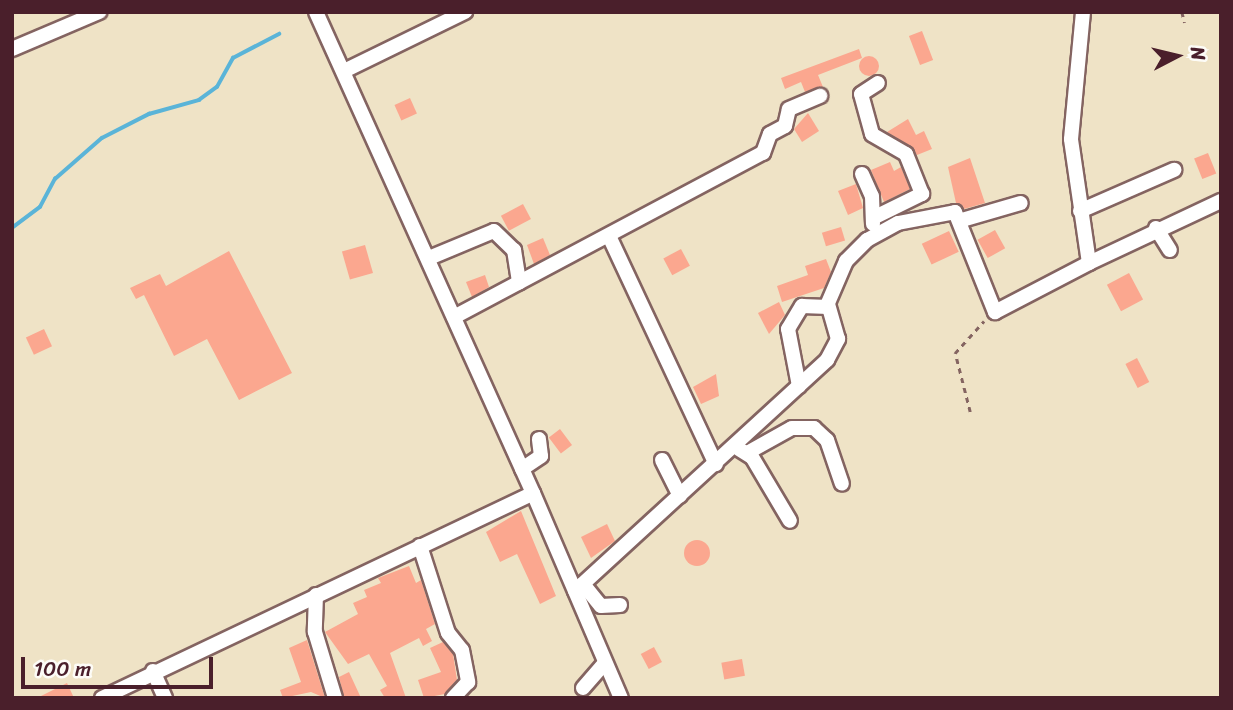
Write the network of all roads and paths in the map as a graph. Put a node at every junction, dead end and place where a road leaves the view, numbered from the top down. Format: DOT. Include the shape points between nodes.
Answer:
graph roads {
  1 [pos="99,12"];
  2 [pos="316,12"];
  3 [pos="465,12"];
  4 [pos="1083,12"];
  5 [pos="1182,12"];
  6 [pos="1185,23"];
  7 [pos="12,49"];
  8 [pos="344,71"];
  9 [pos="878,83"];
  10 [pos="820,96"];
  11 [pos="1174,170"];
  12 [pos="862,174"];
  13 [pos="1221,201"];
  14 [pos="1021,203"];
  15 [pos="1080,211"];
  16 [pos="873,218"];
  17 [pos="962,220"];
  18 [pos="1156,228"];
  19 [pos="609,236"];
  20 [pos="874,236"];
  21 [pos="1170,250"];
  22 [pos="429,258"];
  23 [pos="1089,263"];
  24 [pos="519,283"];
  25 [pos="828,307"];
  26 [pos="995,312"];
  27 [pos="454,317"];
  28 [pos="799,386"];
  29 [pos="970,412"];
  30 [pos="539,439"];
  31 [pos="741,450"];
  32 [pos="662,460"];
  33 [pos="716,464"];
  34 [pos="522,469"];
  35 [pos="842,484"];
  36 [pos="533,493"];
  37 [pos="680,496"];
  38 [pos="790,521"];
  39 [pos="420,546"];
  40 [pos="579,588"];
  41 [pos="316,595"];
  42 [pos="620,605"];
  43 [pos="605,663"];
  44 [pos="153,671"];
  45 [pos="583,688"];
  46 [pos="102,698"];
  47 [pos="165,698"];
  48 [pos="335,698"];
  49 [pos="453,698"];
  50 [pos="621,698"];
  1 -- 7 [label="street"];
  2 -- 8 [label="street"];
  3 -- 8 [label="street"];
  4 -- 15 [label="street" via="1071,138"];
  5 -- 6 [label="path"];
  8 -- 22 [label="street"];
  9 -- 16 [label="street" via="861,94 872,134 905,154 922,194"];
  10 -- 19 [label="street" via="789,109 785,126 770,134 763,153"];
  11 -- 15 [label="street"];
  12 -- 16 [label="street"];
  13 -- 18 [label="street"];
  14 -- 17 [label="street"];
  15 -- 23 [label="street"];
  16 -- 20 [label="street"];
  17 -- 20 [label="street" via="947,209"];
  17 -- 26 [label="street"];
  18 -- 21 [label="street"];
  18 -- 23 [label="street"];
  19 -- 24 [label="street"];
  19 -- 33 [label="street"];
  20 -- 25 [label="street" via="846,261"];
  22 -- 24 [label="street" via="494,231 514,250"];
  22 -- 27 [label="street"];
  23 -- 26 [label="street"];
  24 -- 27 [label="street"];
  25 -- 28 [label="street" via="837,346"];
  25 -- 28 [label="street" via="802,306 788,329"];
  26 -- 29 [label="path" via="955,353"];
  27 -- 34 [label="street"];
  28 -- 31 [label="street"];
  30 -- 34 [label="street" via="541,456"];
  31 -- 33 [label="street"];
  31 -- 35 [label="street" via="792,428 814,428 827,440"];
  31 -- 38 [label="street"];
  32 -- 37 [label="street"];
  33 -- 37 [label="street"];
  34 -- 36 [label="street"];
  36 -- 39 [label="street"];
  36 -- 40 [label="street"];
  37 -- 40 [label="street"];
  39 -- 41 [label="street"];
  39 -- 49 [label="street" via="448,633 462,650 468,682"];
  40 -- 42 [label="street" via="601,606"];
  40 -- 43 [label="street"];
  41 -- 44 [label="street"];
  41 -- 48 [label="street" via="315,632"];
  43 -- 45 [label="street"];
  43 -- 50 [label="street"];
  44 -- 46 [label="street"];
  44 -- 47 [label="street"];
}
